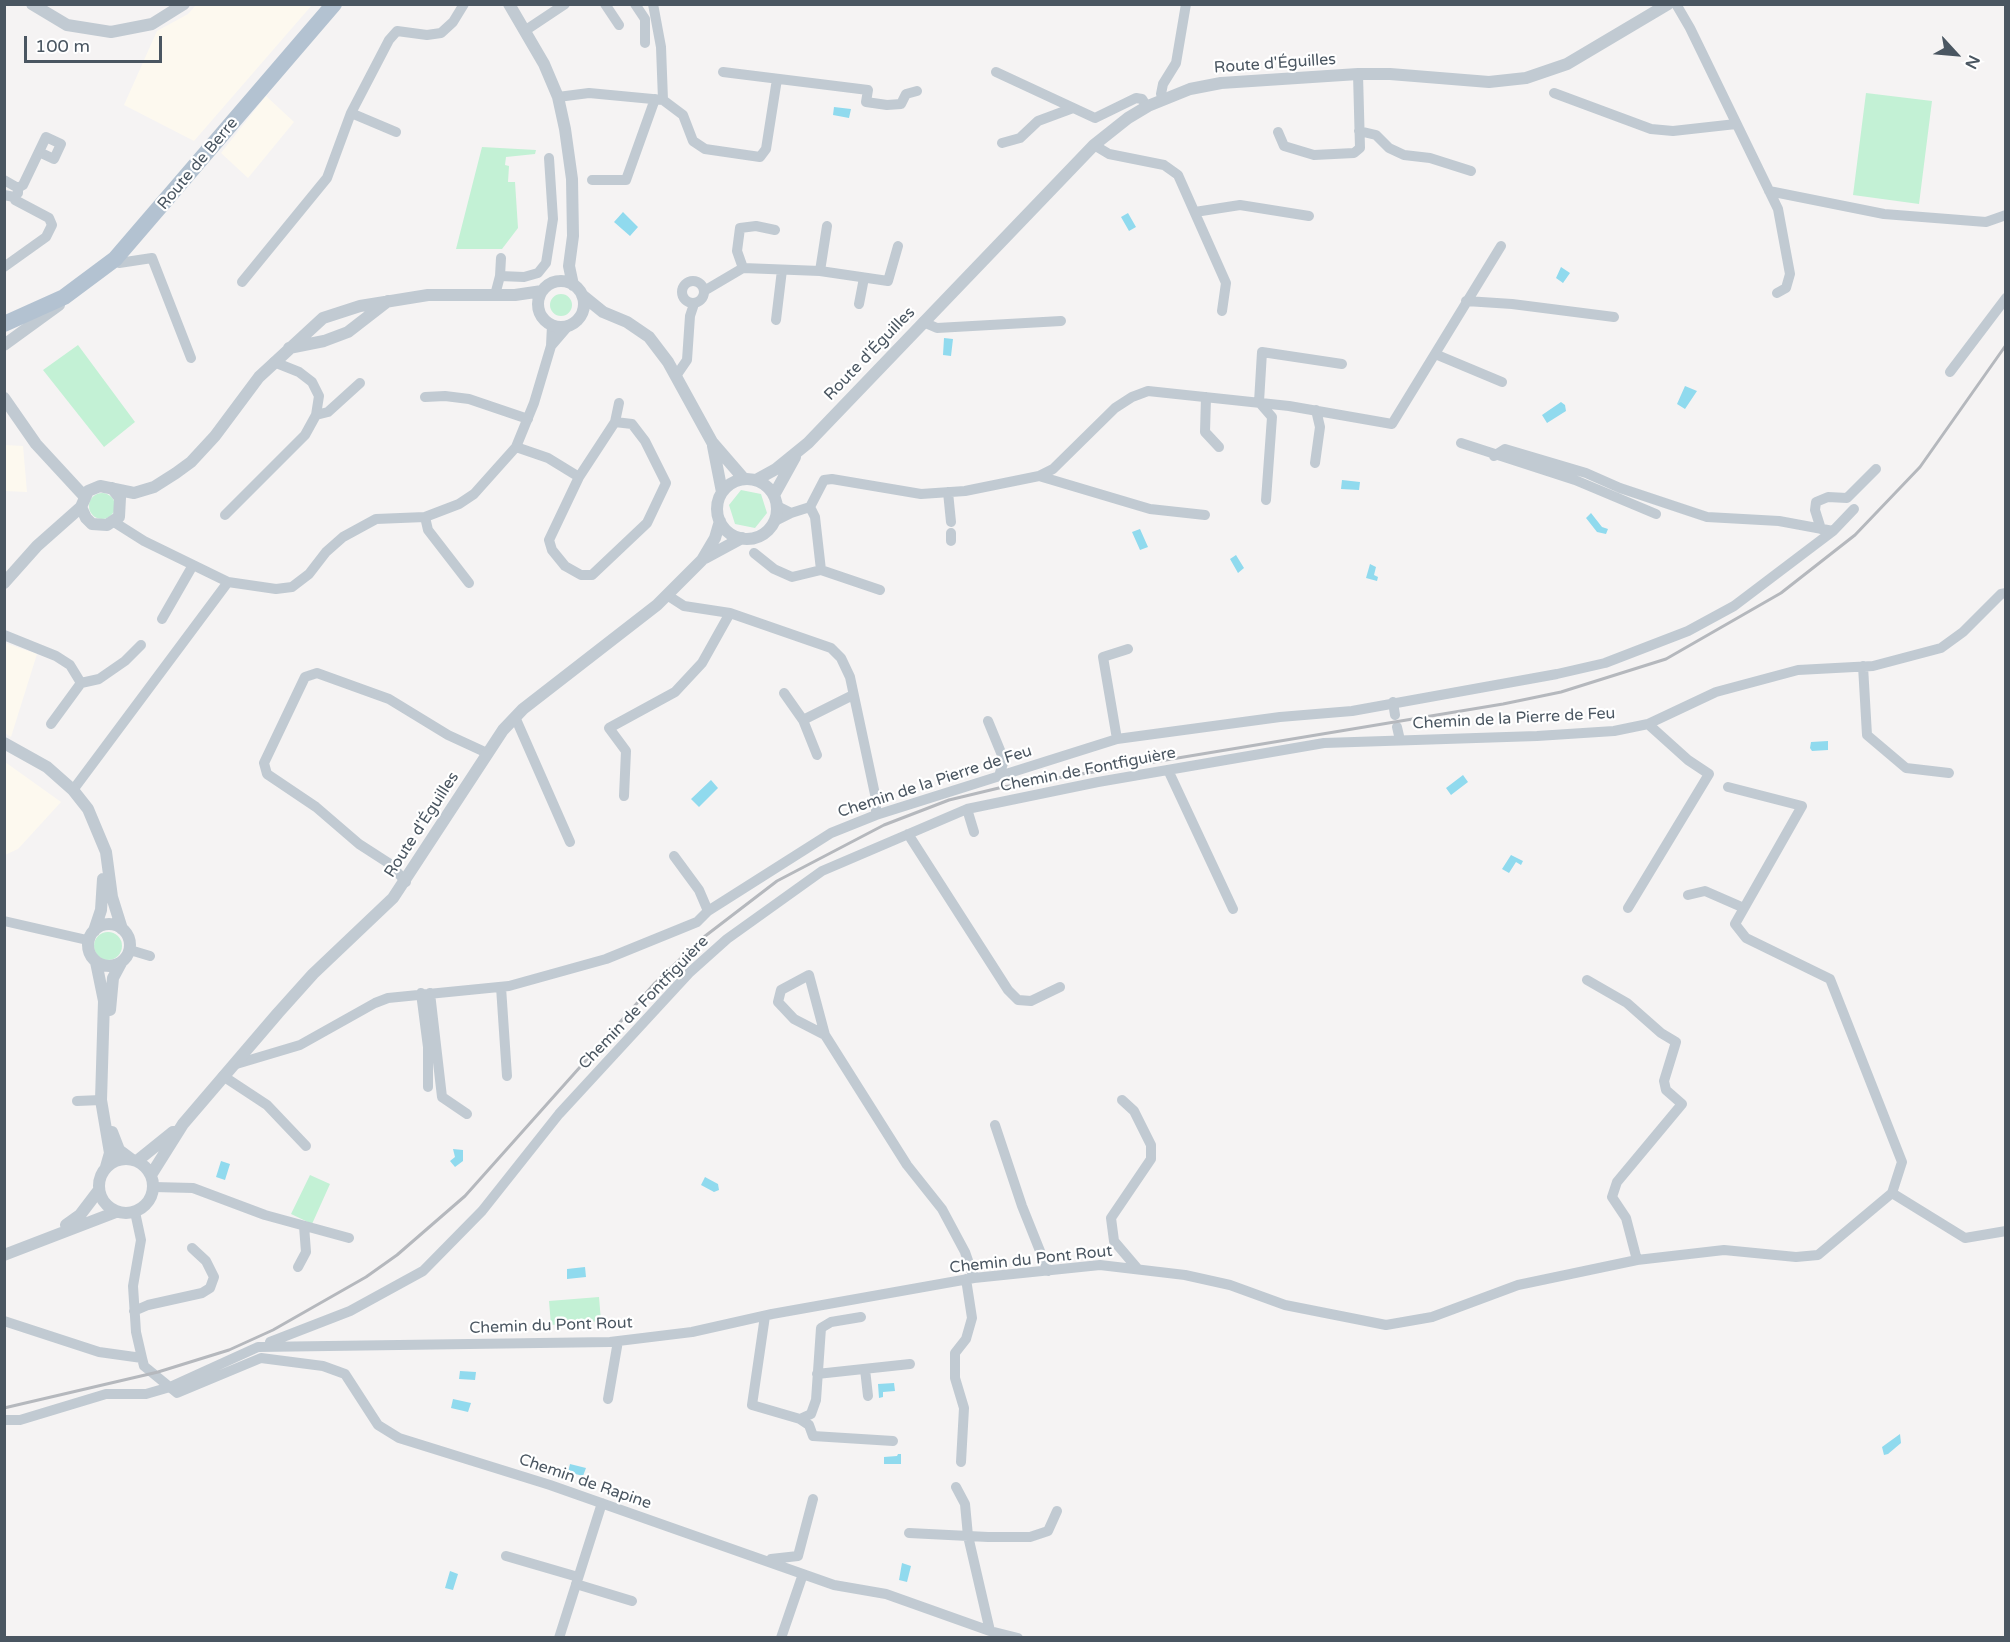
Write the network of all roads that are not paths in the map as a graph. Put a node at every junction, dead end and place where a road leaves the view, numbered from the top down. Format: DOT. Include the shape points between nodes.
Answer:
graph roads {
  1 [pos="32,4"];
  2 [pos="184,4"];
  3 [pos="324,4"];
  4 [pos="334,4"];
  5 [pos="464,4"];
  6 [pos="509,4"];
  7 [pos="565,4"];
  8 [pos="605,4"];
  9 [pos="635,4"];
  10 [pos="653,4"];
  11 [pos="1186,4"];
  12 [pos="1668,4"];
  13 [pos="1676,4"];
  14 [pos="618,25"];
  15 [pos="526,30"];
  16 [pos="645,43"];
  17 [pos="723,72"];
  18 [pos="996,72"];
  19 [pos="1358,74"];
  20 [pos="777,79"];
  21 [pos="917,91"];
  22 [pos="1554,93"];
  23 [pos="558,97"];
  24 [pos="1164,98"];
  25 [pos="659,100"];
  26 [pos="1147,107"];
  27 [pos="1073,108"];
  28 [pos="351,113"];
  29 [pos="1736,124"];
  30 [pos="1359,131"];
  31 [pos="396,132"];
  32 [pos="1278,132"];
  33 [pos="1002,143"];
  34 [pos="1094,145"];
  35 [pos="39,152"];
  36 [pos="549,158"];
  37 [pos="1471,171"];
  38 [pos="4,180"];
  39 [pos="592,180"];
  40 [pos="1769,191"];
  41 [pos="12,193"];
  42 [pos="1194,212"];
  43 [pos="2006,215"];
  44 [pos="1309,216"];
  45 [pos="553,219"];
  46 [pos="573,219"];
  47 [pos="827,226"];
  48 [pos="775,230"];
  49 [pos="898,246"];
  50 [pos="1501,246"];
  51 [pos="501,258"];
  52 [pos="115,259"];
  53 [pos="569,266"];
  54 [pos="4,267"];
  55 [pos="743,268"];
  56 [pos="782,270"];
  57 [pos="820,272"];
  58 [pos="500,276"];
  59 [pos="864,278"];
  60 [pos="242,282"];
  61 [pos="552,282"];
  62 [pos="709,287"];
  63 [pos="578,290"];
  64 [pos="542,291"];
  65 [pos="1777,293"];
  66 [pos="495,295"];
  67 [pos="515,295"];
  68 [pos="64,297"];
  69 [pos="2006,298"];
  70 [pos="389,301"];
  71 [pos="689,302"];
  72 [pos="1466,302"];
  73 [pos="859,304"];
  74 [pos="45,305"];
  75 [pos="539,311"];
  76 [pos="1222,311"];
  77 [pos="603,312"];
  78 [pos="581,314"];
  79 [pos="1614,317"];
  80 [pos="8,320"];
  81 [pos="776,320"];
  82 [pos="1061,321"];
  83 [pos="923,322"];
  84 [pos="552,325"];
  85 [pos="569,325"];
  86 [pos="4,345"];
  87 [pos="550,346"];
  88 [pos="288,348"];
  89 [pos="1435,354"];
  90 [pos="191,358"];
  91 [pos="274,362"];
  92 [pos="1342,364"];
  93 [pos="1950,372"];
  94 [pos="676,376"];
  95 [pos="1502,382"];
  96 [pos="360,383"];
  97 [pos="425,397"];
  98 [pos="1206,397"];
  99 [pos="4,398"];
  100 [pos="1259,402"];
  101 [pos="620,403"];
  102 [pos="1316,410"];
  103 [pos="316,415"];
  104 [pos="528,419"];
  105 [pos="615,422"];
  106 [pos="712,442"];
  107 [pos="1461,443"];
  108 [pos="516,447"];
  109 [pos="1219,447"];
  110 [pos="797,454"];
  111 [pos="1494,456"];
  112 [pos="1315,464"];
  113 [pos="1876,469"];
  114 [pos="1039,476"];
  115 [pos="579,477"];
  116 [pos="750,479"];
  117 [pos="76,485"];
  118 [pos="94,487"];
  119 [pos="112,488"];
  120 [pos="722,492"];
  121 [pos="948,492"];
  122 [pos="134,494"];
  123 [pos="776,500"];
  124 [pos="1266,500"];
  125 [pos="122,505"];
  126 [pos="84,507"];
  127 [pos="810,507"];
  128 [pos="1854,509"];
  129 [pos="791,513"];
  130 [pos="1656,514"];
  131 [pos="225,515"];
  132 [pos="1204,515"];
  133 [pos="425,517"];
  134 [pos="720,521"];
  135 [pos="775,521"];
  136 [pos="114,522"];
  137 [pos="1821,529"];
  138 [pos="1833,531"];
  139 [pos="951,532"];
  140 [pos="742,538"];
  141 [pos="754,553"];
  142 [pos="702,560"];
  143 [pos="193,565"];
  144 [pos="821,570"];
  145 [pos="228,582"];
  146 [pos="4,583"];
  147 [pos="469,583"];
  148 [pos="880,590"];
  149 [pos="2006,593"];
  150 [pos="667,595"];
  151 [pos="730,613"];
  152 [pos="162,620"];
  153 [pos="4,635"];
  154 [pos="141,645"];
  155 [pos="1128,649"];
  156 [pos="1863,666"];
  157 [pos="81,683"];
  158 [pos="784,693"];
  159 [pos="853,695"];
  160 [pos="1392,702"];
  161 [pos="1395,715"];
  162 [pos="515,717"];
  163 [pos="803,720"];
  164 [pos="988,721"];
  165 [pos="51,724"];
  166 [pos="1648,724"];
  167 [pos="1397,727"];
  168 [pos="1117,739"];
  169 [pos="1400,740"];
  170 [pos="4,743"];
  171 [pos="4,751"];
  172 [pos="487,753"];
  173 [pos="817,755"];
  174 [pos="1168,770"];
  175 [pos="1949,773"];
  176 [pos="999,776"];
  177 [pos="1728,787"];
  178 [pos="73,789"];
  179 [pos="624,796"];
  180 [pos="967,809"];
  181 [pos="876,814"];
  182 [pos="974,832"];
  183 [pos="908,834"];
  184 [pos="570,842"];
  185 [pos="674,856"];
  186 [pos="406,882"];
  187 [pos="1688,895"];
  188 [pos="1628,908"];
  189 [pos="1744,908"];
  190 [pos="1233,909"];
  191 [pos="708,912"];
  192 [pos="4,921"];
  193 [pos="123,928"];
  194 [pos="90,935"];
  195 [pos="130,950"];
  196 [pos="150,956"];
  197 [pos="96,962"];
  198 [pos="121,963"];
  199 [pos="1587,980"];
  200 [pos="501,987"];
  201 [pos="1060,987"];
  202 [pos="426,993"];
  203 [pos="825,1035"];
  204 [pos="233,1065"];
  205 [pos="223,1076"];
  206 [pos="507,1076"];
  207 [pos="428,1087"];
  208 [pos="100,1100"];
  209 [pos="1122,1100"];
  210 [pos="77,1101"];
  211 [pos="467,1114"];
  212 [pos="183,1124"];
  213 [pos="995,1125"];
  214 [pos="306,1146"];
  215 [pos="134,1160"];
  216 [pos="106,1167"];
  217 [pos="153,1181"];
  218 [pos="99,1190"];
  219 [pos="1892,1193"];
  220 [pos="116,1212"];
  221 [pos="135,1212"];
  222 [pos="304,1226"];
  223 [pos="2006,1231"];
  224 [pos="47,1238"];
  225 [pos="348,1238"];
  226 [pos="192,1248"];
  227 [pos="4,1255"];
  228 [pos="1637,1260"];
  229 [pos="298,1267"];
  230 [pos="1137,1268"];
  231 [pos="1048,1270"];
  232 [pos="970,1279"];
  233 [pos="134,1311"];
  234 [pos="765,1316"];
  235 [pos="861,1317"];
  236 [pos="4,1321"];
  237 [pos="618,1341"];
  238 [pos="258,1347"];
  239 [pos="141,1358"];
  240 [pos="910,1365"];
  241 [pos="866,1369"];
  242 [pos="817,1374"];
  243 [pos="170,1387"];
  244 [pos="868,1396"];
  245 [pos="608,1400"];
  246 [pos="800,1419"];
  247 [pos="4,1420"];
  248 [pos="893,1441"];
  249 [pos="961,1462"];
  250 [pos="956,1487"];
  251 [pos="813,1499"];
  252 [pos="602,1503"];
  253 [pos="1057,1511"];
  254 [pos="909,1533"];
  255 [pos="968,1536"];
  256 [pos="506,1556"];
  257 [pos="762,1559"];
  258 [pos="803,1574"];
  259 [pos="577,1580"];
  260 [pos="632,1601"];
  261 [pos="990,1631"];
  262 [pos="559,1638"];
  263 [pos="782,1638"];
  264 [pos="1018,1638"];
  1 -- 2 [label="street" via="67,25 111,32 152,24"];
  3 -- 74 [label="main road, Route de Berre" via="127,236"];
  4 -- 52 [label="main road, Route de Berre"];
  5 -- 28 [label="street" via="441,33 397,31 382,51"];
  6 -- 15 [label="street"];
  7 -- 15 [label="street"];
  8 -- 14 [label="street"];
  9 -- 16 [label="street" via="645,19"];
  10 -- 25 [label="street" via="661,47"];
  11 -- 24 [label="street" via="1176,63 1163,84"];
  12 -- 19 [label="street, Route d'Éguilles" via="1567,64 1526,78 1489,82"];
  13 -- 29 [label="street"];
  15 -- 23 [label="street"];
  17 -- 20 [label="street"];
  18 -- 27 [label="street"];
  19 -- 24 [label="street, Route d'Éguilles" via="1221,83"];
  19 -- 30 [label="street"];
  20 -- 21 [label="street" via="868,90 866,102 887,105 901,104 906,94"];
  20 -- 25 [label="street" via="766,149 760,157 705,149 693,141 683,114"];
  22 -- 29 [label="street" via="1651,129 1673,131"];
  23 -- 25 [label="street" via="589,93"];
  23 -- 46 [label="street" via="572,179"];
  24 -- 26 [label="street, Route d'Éguilles"];
  25 -- 39 [label="street" via="626,180"];
  26 -- 27 [label="street" via="1142,99 1136,98 1095,118"];
  26 -- 34 [label="street, Route d'Éguilles"];
  27 -- 33 [label="street" via="1038,121 1020,138"];
  28 -- 31 [label="street"];
  28 -- 60 [label="street" via="327,178"];
  29 -- 40 [label="street"];
  30 -- 32 [label="street" via="1360,148 1354,153 1314,155 1284,147"];
  30 -- 37 [label="street" via="1376,135 1389,148 1404,155 1430,158"];
  34 -- 42 [label="street" via="1109,154 1164,165 1178,175"];
  34 -- 83 [label="street, Route d'Éguilles"];
  35 -- 41 [label="street"];
  36 -- 45 [label="street"];
  38 -- 41 [label="street"];
  40 -- 43 [label="street" via="1884,214 1986,222"];
  40 -- 65 [label="street" via="1778,209 1790,274 1786,288"];
  41 -- 54 [label="street" via="15,200 49,218 52,225 46,237"];
  42 -- 44 [label="street" via="1240,205"];
  42 -- 76 [label="street" via="1226,283"];
  45 -- 46 [label="street"];
  45 -- 58 [label="street" via="550,251 538,273"];
  46 -- 53 [label="street"];
  47 -- 57 [label="street"];
  48 -- 55 [label="street" via="740,228 737,251"];
  49 -- 59 [label="street" via="888,281"];
  50 -- 72 [label="street"];
  51 -- 58 [label="street"];
  52 -- 68 [label="main road, Route de Berre"];
  52 -- 90 [label="street" via="119,263 152,258"];
  53 -- 61 [label="street"];
  53 -- 63 [label="street"];
  55 -- 56 [label="street"];
  55 -- 62 [label="street"];
  56 -- 57 [label="street"];
  56 -- 81 [label="street"];
  57 -- 59 [label="street"];
  58 -- 66 [label="street"];
  59 -- 73 [label="street"];
  61 -- 63 [label="street" via="560,281"];
  61 -- 64 [label="street"];
  62 -- 71 [label="street" via="700,301"];
  62 -- 71 [label="street" via="689,281 681,293"];
  63 -- 77 [label="street"];
  63 -- 78 [label="street" via="584,304"];
  64 -- 67 [label="street"];
  64 -- 75 [label="street"];
  66 -- 67 [label="street"];
  66 -- 70 [label="street" via="428,295"];
  67 -- 75 [label="street"];
  68 -- 74 [label="main road, Route de Berre"];
  68 -- 86 [label="street" via="57,307"];
  69 -- 93 [label="street"];
  70 -- 88 [label="street" via="348,332"];
  70 -- 88 [label="street" via="323,318"];
  71 -- 94 [label="street" via="687,360"];
  72 -- 79 [label="street"];
  72 -- 89 [label="street"];
  74 -- 80 [label="main road, Route de Berre"];
  75 -- 84 [label="street"];
  77 -- 78 [label="street"];
  77 -- 94 [label="street" via="649,337"];
  78 -- 85 [label="street"];
  82 -- 83 [label="street" via="937,328"];
  83 -- 110 [label="street, Route d'Éguilles"];
  84 -- 85 [label="street"];
  84 -- 87 [label="street"];
  85 -- 87 [label="street"];
  87 -- 104 [label="street"];
  88 -- 91 [label="street"];
  89 -- 95 [label="street"];
  89 -- 102 [label="street" via="1392,424"];
  91 -- 103 [label="street" via="312,382 319,396"];
  91 -- 122 [label="street" via="191,462 154,487"];
  92 -- 100 [label="street" via="1263,352"];
  94 -- 106 [label="street"];
  96 -- 103 [label="street" via="328,412"];
  97 -- 104 [label="street" via="469,399"];
  98 -- 100 [label="street"];
  98 -- 109 [label="street" via="1205,432"];
  98 -- 114 [label="street" via="1149,391 1132,397 1079,441 1053,470"];
  99 -- 117 [label="street" via="36,444"];
  100 -- 102 [label="street"];
  100 -- 124 [label="street" via="1272,417"];
  101 -- 105 [label="street"];
  102 -- 112 [label="street" via="1320,427"];
  103 -- 131 [label="street" via="305,435"];
  104 -- 108 [label="street"];
  105 -- 115 [label="street"];
  105 -- 115 [label="street" via="632,424 666,483 647,523 592,575 581,575 565,566 549,540"];
  106 -- 116 [label="street"];
  106 -- 120 [label="street"];
  107 -- 111 [label="street"];
  108 -- 115 [label="street" via="548,458"];
  108 -- 133 [label="street" via="474,494"];
  110 -- 116 [label="street, Route d'Éguilles"];
  110 -- 123 [label="street, Route d'Éguilles"];
  111 -- 130 [label="street" via="1575,480"];
  111 -- 137 [label="street" via="1504,449 1586,473 1707,517 1779,521"];
  113 -- 137 [label="street" via="1847,498 1828,497 1816,502"];
  114 -- 121 [label="street"];
  114 -- 132 [label="street" via="1149,509"];
  116 -- 120 [label="street" via="735,481"];
  116 -- 123 [label="street" via="767,486"];
  117 -- 118 [label="street"];
  117 -- 126 [label="street"];
  118 -- 119 [label="street"];
  118 -- 126 [label="street"];
  119 -- 122 [label="street"];
  119 -- 125 [label="street"];
  120 -- 134 [label="street" via="717,506"];
  121 -- 127 [label="street" via="921,494 832,479 824,480"];
  121 -- 139 [label="street"];
  122 -- 125 [label="street"];
  123 -- 129 [label="street"];
  123 -- 135 [label="street"];
  125 -- 136 [label="street"];
  126 -- 136 [label="street" via="99,526"];
  126 -- 146 [label="street" via="38,546"];
  127 -- 129 [label="street"];
  127 -- 144 [label="street" via="815,517"];
  128 -- 138 [label="street"];
  129 -- 135 [label="street"];
  133 -- 145 [label="street" via="376,519 360,527 343,537 292,587 276,589"];
  133 -- 147 [label="street" via="428,530"];
  134 -- 140 [label="street" via="728,532"];
  134 -- 142 [label="street, Route d'Éguilles"];
  135 -- 140 [label="street" via="765,533"];
  136 -- 143 [label="street"];
  137 -- 138 [label="street"];
  138 -- 160 [label="street" via="1734,606 1689,631 1576,670"];
  140 -- 142 [label="street, Route d'Éguilles"];
  141 -- 144 [label="street" via="792,577"];
  142 -- 150 [label="street, Route d'Éguilles"];
  143 -- 145 [label="street"];
  143 -- 152 [label="street"];
  144 -- 148 [label="street"];
  145 -- 178 [label="street"];
  149 -- 156 [label="street, Chemin de la Pierre de Feu" via="1941,648"];
  150 -- 151 [label="street" via="684,606"];
  150 -- 162 [label="street, Route d'Éguilles"];
  151 -- 159 [label="street" via="831,648 850,677"];
  151 -- 179 [label="street" via="702,663 675,692 609,728 626,751"];
  153 -- 157 [label="street" via="56,656 70,665"];
  154 -- 157 [label="street" via="99,679"];
  155 -- 168 [label="street" via="1103,657"];
  156 -- 166 [label="street, Chemin de la Pierre de Feu" via="1798,670 1716,692"];
  156 -- 175 [label="street" via="1867,735 1906,768"];
  157 -- 165 [label="street"];
  158 -- 163 [label="street"];
  159 -- 163 [label="street"];
  159 -- 181 [label="street"];
  160 -- 161 [label="street, Chemin de la Pierre de Feu"];
  160 -- 168 [label="street, Chemin de la Pierre de Feu" via="1352,711"];
  162 -- 172 [label="street, Route d'Éguilles"];
  162 -- 184 [label="street"];
  163 -- 173 [label="street"];
  164 -- 176 [label="street" via="1004,760"];
  166 -- 169 [label="street, Chemin de la Pierre de Feu" via="1614,731 1537,736"];
  166 -- 188 [label="street" via="1708,774"];
  167 -- 169 [label="street, Chemin de la Pierre de Feu"];
  168 -- 176 [label="street, Chemin de la Pierre de Feu"];
  169 -- 174 [label="street, Chemin de Fontfiguière" via="1324,743"];
  170 -- 178 [label="street" via="47,767"];
  171 -- 194 [label="street" via="56,785 90,826 101,859 104,889 101,910"];
  172 -- 186 [label="street, Route d'Éguilles"];
  172 -- 186 [label="street" via="448,735 389,699 317,673 305,677 264,764 267,774 390,864"];
  174 -- 180 [label="street, Chemin de Fontfiguière"];
  174 -- 190 [label="street"];
  176 -- 181 [label="street, Chemin de la Pierre de Feu"];
  177 -- 189 [label="street" via="1803,806"];
  178 -- 193 [label="street" via="94,821 106,852 112,897"];
  180 -- 182 [label="street"];
  180 -- 183 [label="street, Chemin de Fontfiguière"];
  181 -- 191 [label="street, Chemin de la Pierre de Feu" via="831,833"];
  183 -- 201 [label="street" via="1008,990 1018,1000 1031,1001"];
  183 -- 238 [label="street, Chemin de Fontfiguière" via="822,871 728,939 689,973 558,1114 482,1211 423,1271 350,1311"];
  185 -- 191 [label="street" via="699,890"];
  186 -- 204 [label="street, Route d'Éguilles" via="313,974"];
  187 -- 189 [label="street" via="1705,891"];
  189 -- 219 [label="street" via="1735,924 1746,938 1830,979 1902,1162"];
  191 -- 200 [label="street, Chemin de la Pierre de Feu" via="697,922 606,959"];
  192 -- 194 [label="street"];
  193 -- 194 [label="street" via="102,925"];
  193 -- 195 [label="street" via="130,940"];
  194 -- 197 [label="street" via="91,957"];
  195 -- 196 [label="street"];
  195 -- 198 [label="street"];
  197 -- 198 [label="street" via="113,966"];
  197 -- 208 [label="street" via="104,1000"];
  198 -- 215 [label="street" via="113,978 108,1109 115,1145"];
  199 -- 228 [label="street" via="1627,1003 1661,1034 1676,1042 1664,1081 1666,1090 1682,1104 1617,1182 1612,1197 1626,1218"];
  200 -- 202 [label="street, Chemin de la Pierre de Feu"];
  200 -- 206 [label="street"];
  202 -- 204 [label="street, Chemin de la Pierre de Feu" via="375,1003 300,1045"];
  202 -- 207 [label="street"];
  202 -- 211 [label="street" via="442,1097"];
  203 -- 203 [label="street" via="794,1018 778,1002 781,990 809,975"];
  203 -- 232 [label="street" via="907,1165 942,1209 965,1252"];
  204 -- 205 [label="street, Route d'Éguilles"];
  205 -- 212 [label="street, Route d'Éguilles"];
  205 -- 214 [label="street" via="267,1105"];
  208 -- 210 [label="street"];
  208 -- 216 [label="street" via="110,1154"];
  209 -- 230 [label="street" via="1134,1111 1151,1145 1151,1159 1111,1218 1114,1241"];
  212 -- 215 [label="street, Route d'Éguilles"];
  212 -- 217 [label="street, Route d'Éguilles"];
  213 -- 231 [label="street"];
  215 -- 216 [label="street" via="118,1160"];
  215 -- 217 [label="street"];
  216 -- 218 [label="street"];
  217 -- 221 [label="street" via="148,1203"];
  217 -- 222 [label="street" via="193,1188"];
  218 -- 220 [label="street" via="104,1203"];
  218 -- 224 [label="street" via="80,1215"];
  219 -- 223 [label="street" via="1965,1238"];
  219 -- 228 [label="street, Chemin du Pont Rout" via="1818,1256 1724,1250"];
  220 -- 221 [label="street"];
  220 -- 224 [label="street"];
  221 -- 233 [label="street" via="141,1240 133,1286"];
  222 -- 225 [label="street"];
  222 -- 229 [label="street" via="306,1252"];
  224 -- 227 [label="street"];
  226 -- 233 [label="street" via="206,1261 214,1277 210,1288"];
  228 -- 230 [label="street, Chemin du Pont Rout" via="1518,1285 1432,1317 1386,1325 1285,1305 1222,1283"];
  230 -- 231 [label="street, Chemin du Pont Rout" via="1100,1265"];
  231 -- 232 [label="street, Chemin du Pont Rout"];
  232 -- 234 [label="street, Chemin du Pont Rout"];
  232 -- 249 [label="street" via="972,1318 966,1339 955,1353 955,1378 964,1408"];
  233 -- 239 [label="street"];
  234 -- 237 [label="street, Chemin du Pont Rout" via="692,1332"];
  234 -- 246 [label="street" via="752,1406"];
  235 -- 242 [label="street" via="831,1322 821,1328"];
  236 -- 239 [label="street" via="99,1352"];
  237 -- 238 [label="street, Chemin du Pont Rout"];
  237 -- 245 [label="street"];
  238 -- 243 [label="street, Chemin du Pont Rout"];
  239 -- 243 [label="street" via="144,1366"];
  240 -- 241 [label="street"];
  241 -- 242 [label="street"];
  241 -- 244 [label="street"];
  242 -- 246 [label="street" via="811,1414"];
  243 -- 247 [label="street" via="146,1394 106,1394 20,1420"];
  243 -- 252 [label="street, Chemin de Rapine" via="177,1393 261,1358 322,1366 345,1374 378,1425 399,1438"];
  246 -- 248 [label="street" via="809,1425 813,1436"];
  250 -- 255 [label="street" via="965,1504"];
  251 -- 257 [label="street" via="798,1556"];
  252 -- 257 [label="street, Chemin de Rapine"];
  252 -- 259 [label="street"];
  253 -- 255 [label="street" via="1048,1531 1030,1537"];
  254 -- 255 [label="street"];
  255 -- 261 [label="street"];
  256 -- 259 [label="street"];
  257 -- 258 [label="street, Chemin de Rapine"];
  258 -- 261 [label="street, Chemin de Rapine" via="834,1585 886,1594"];
  258 -- 263 [label="street"];
  259 -- 260 [label="street"];
  259 -- 262 [label="street"];
  261 -- 264 [label="street, Chemin de Rapine"];
}
